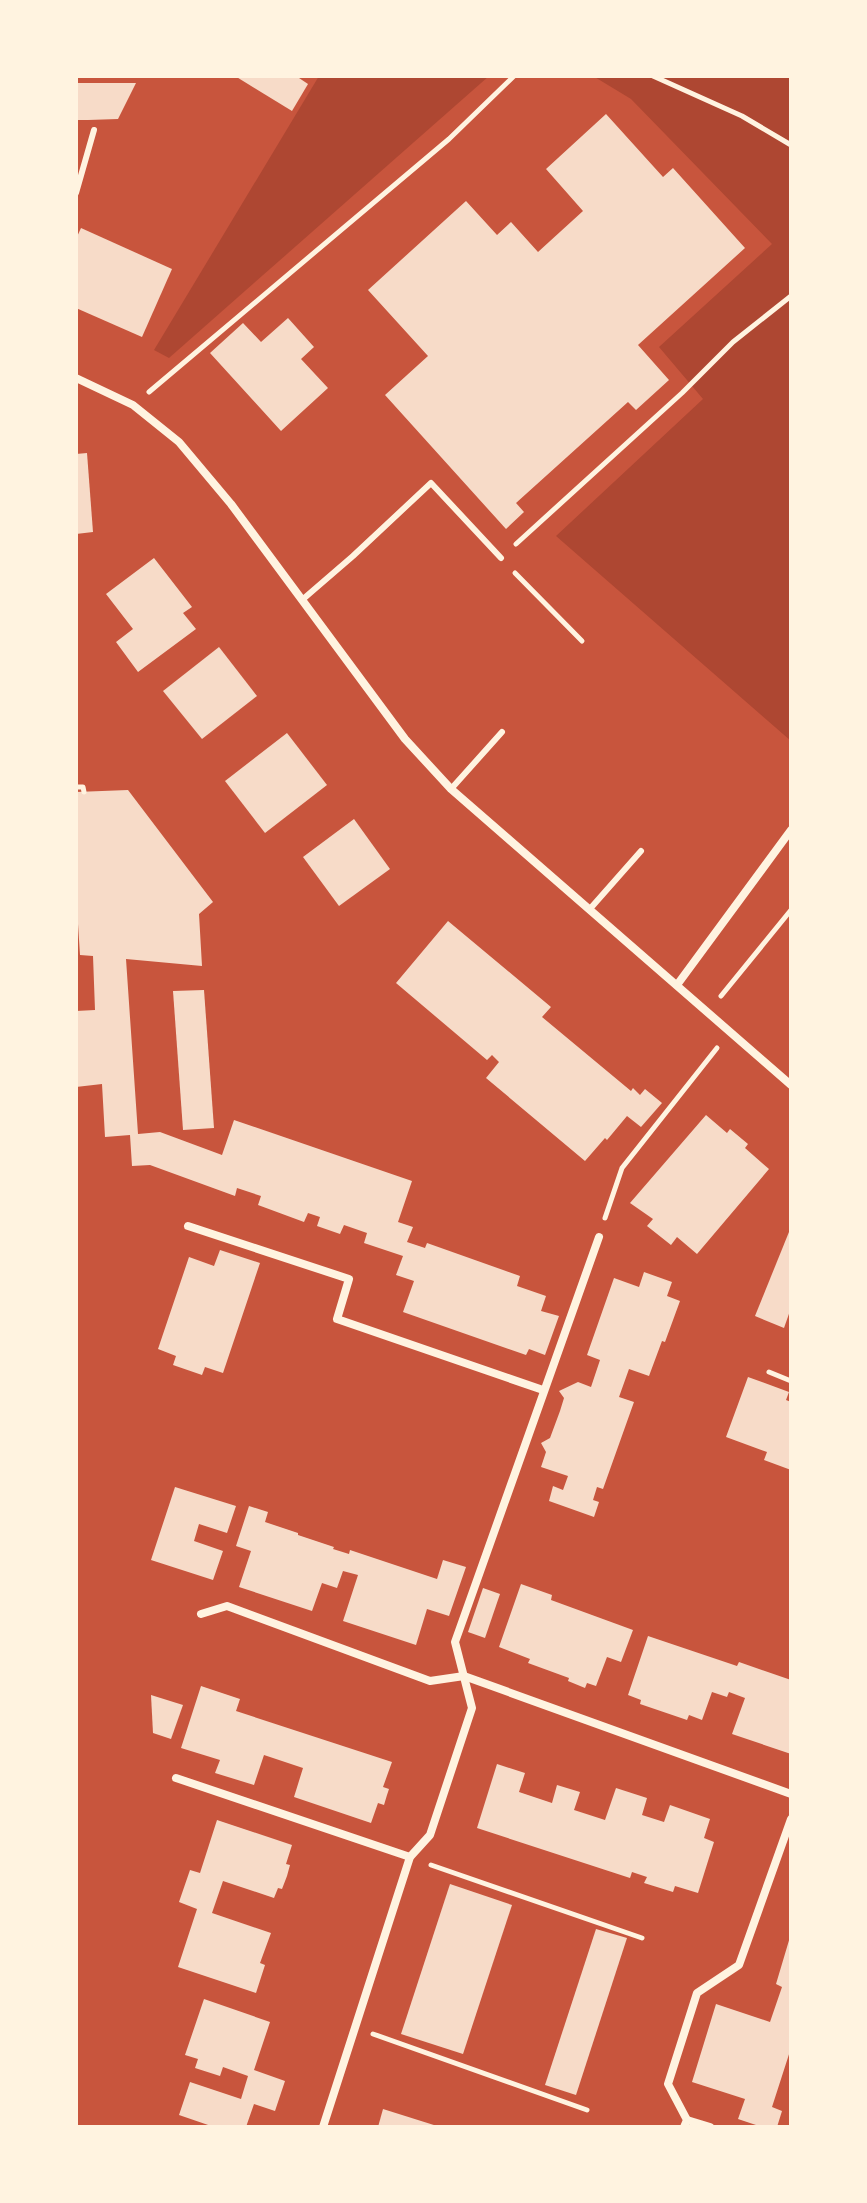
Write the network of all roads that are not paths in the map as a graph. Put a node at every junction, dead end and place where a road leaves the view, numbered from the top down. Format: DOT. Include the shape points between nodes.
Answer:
graph roads {
  1 [pos="94,130"];
  2 [pos="76,193"];
  3 [pos="76,378"];
  4 [pos="501,558"];
  5 [pos="302,600"];
  6 [pos="502,732"];
  7 [pos="451,789"];
  8 [pos="791,830"];
  9 [pos="641,851"];
  10 [pos="589,910"];
  11 [pos="677,985"];
  12 [pos="791,1085"];
  13 [pos="188,1226"];
  14 [pos="599,1237"];
  15 [pos="543,1390"];
  16 [pos="201,1614"];
  17 [pos="464,1676"];
  18 [pos="176,1778"];
  19 [pos="791,1794"];
  20 [pos="791,1819"];
  21 [pos="410,1857"];
  22 [pos="685,2124"];
  23 [pos="323,2127"];
  24 [pos="710,2127"];
  1 -- 2 [label="lane"];
  3 -- 5 [label="street" via="133,405 179,442"];
  4 -- 5 [label="lane" via="431,483"];
  5 -- 7 [label="street" via="405,739"];
  6 -- 7 [label="lane"];
  7 -- 10 [label="street"];
  8 -- 11 [label="street"];
  9 -- 10 [label="lane"];
  10 -- 11 [label="street"];
  11 -- 12 [label="street"];
  13 -- 15 [label="street" via="349,1279 337,1319"];
  14 -- 15 [label="street"];
  15 -- 17 [label="street" via="455,1642"];
  16 -- 17 [label="street" via="227,1606 430,1681"];
  17 -- 19 [label="street"];
  17 -- 21 [label="street" via="472,1708 430,1835"];
  18 -- 21 [label="street"];
  20 -- 22 [label="street" via="739,1965 697,1993 668,2084"];
  21 -- 23 [label="street"];
  22 -- 24 [label="street"];
}
